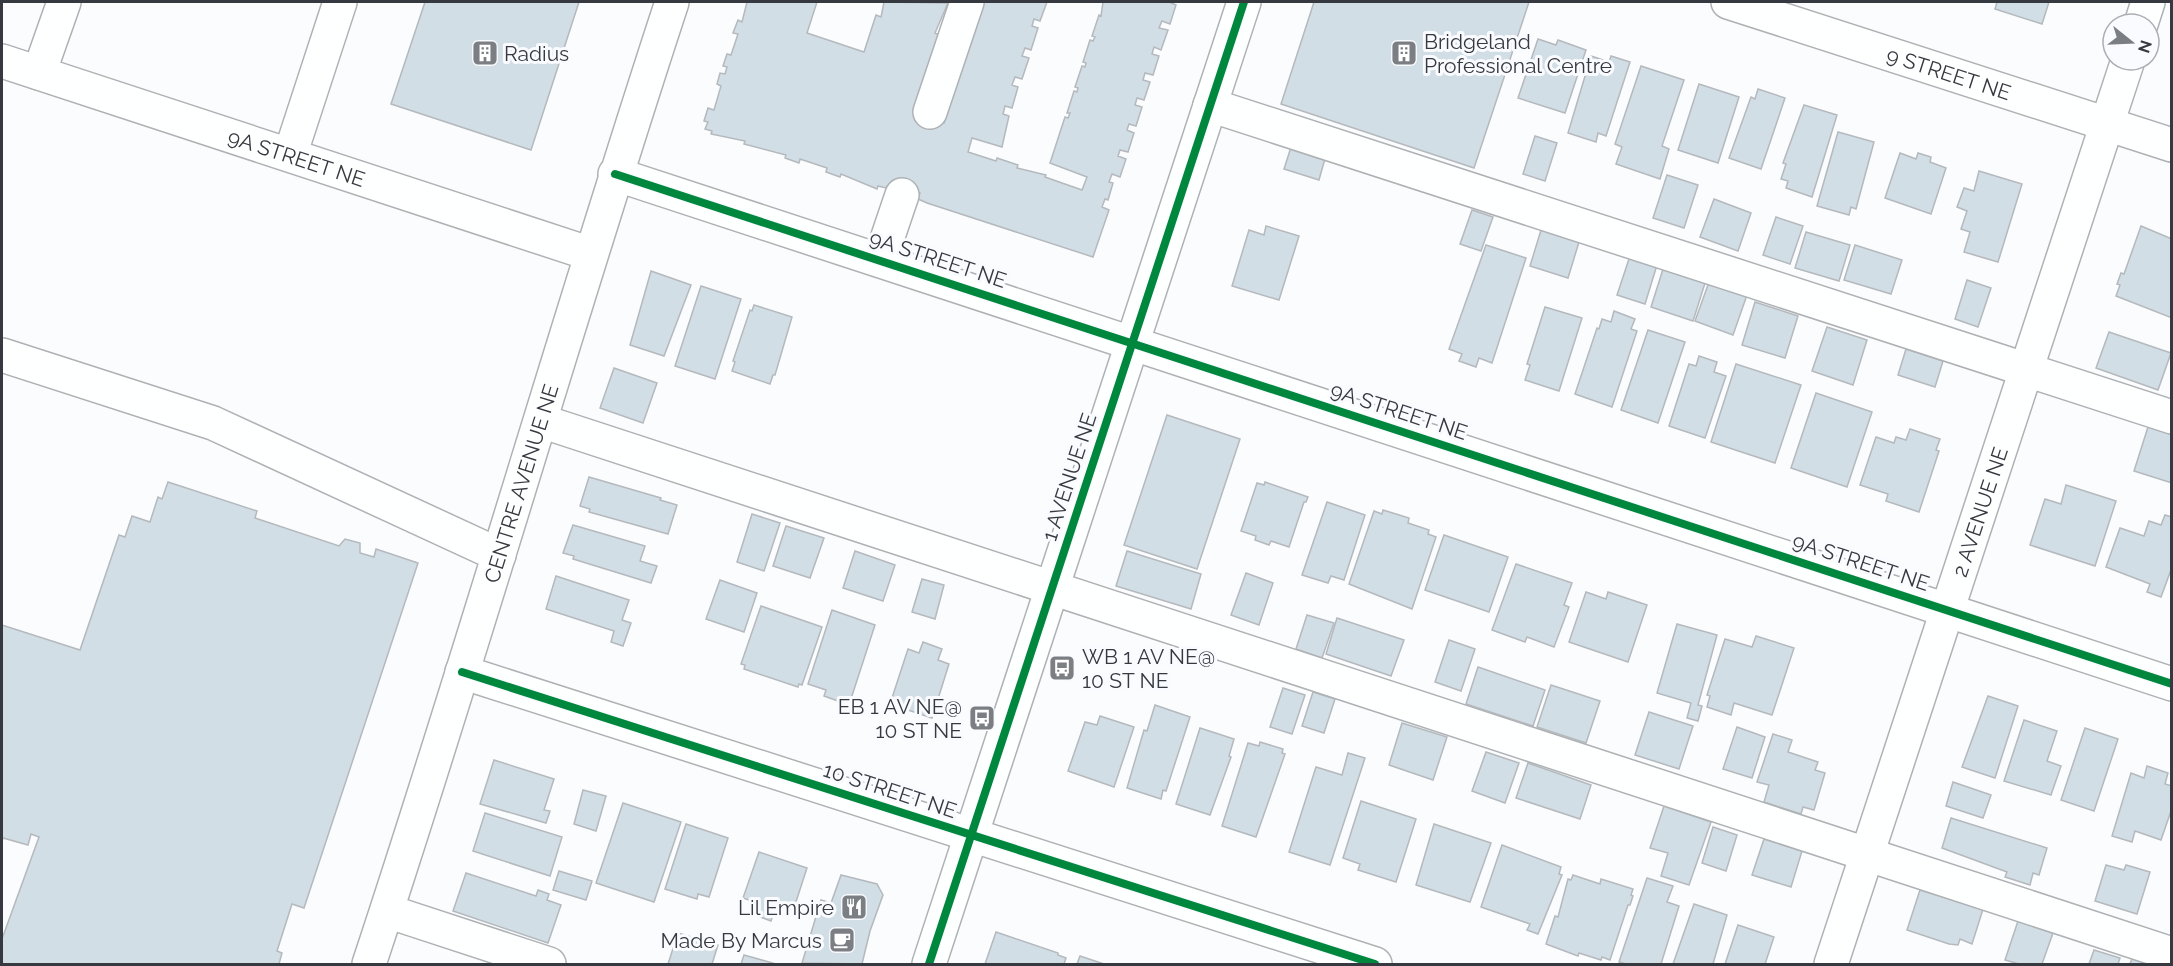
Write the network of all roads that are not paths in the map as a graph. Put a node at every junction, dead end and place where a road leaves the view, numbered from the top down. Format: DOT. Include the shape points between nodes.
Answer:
graph roads {
  1 [pos="64,2"];
  2 [pos="340,2"];
  3 [pos="672,2"];
  4 [pos="967,2"];
  5 [pos="1244,2"];
  6 [pos="1728,2"];
  7 [pos="2,61"];
  8 [pos="2124,72"];
  9 [pos="39,73"];
  10 [pos="1210,105"];
  11 [pos="930,112"];
  12 [pos="2107,124"];
  13 [pos="2172,145"];
  14 [pos="290,156"];
  15 [pos="615,174"];
  16 [pos="902,195"];
  17 [pos="591,254"];
  18 [pos="880,260"];
  19 [pos="1132,342"];
  20 [pos="2,355"];
  21 [pos="2027,370"];
  22 [pos="2172,417"];
  23 [pos="541,421"];
  24 [pos="499,555"];
  25 [pos="1053,586"];
  26 [pos="1948,610"];
  27 [pos="462,672"];
  28 [pos="2172,684"];
  29 [pos="971,834"];
  30 [pos="1868,854"];
  31 [pos="387,911"];
  32 [pos="2172,954"];
  33 [pos="369,964"];
  34 [pos="549,964"];
  35 [pos="929,964"];
  36 [pos="1375,964"];
  37 [pos="1831,964"];
  1 -- 9 [label="street"];
  2 -- 14 [label="street"];
  3 -- 15 [label="street, CENTRE AVENUE NE"];
  4 -- 11 [label="street"];
  5 -- 10 [label="street, 1 AVENUE NE"];
  6 -- 12 [label="street, 9 STREET NE"];
  7 -- 9 [label="street, 9A STREET NE"];
  8 -- 12 [label="street, 2 AVENUE NE"];
  9 -- 14 [label="street, 9A STREET NE"];
  10 -- 19 [label="street, 1 AVENUE NE"];
  10 -- 21 [label="street"];
  12 -- 13 [label="street, 9 STREET NE"];
  12 -- 21 [label="street, 2 AVENUE NE"];
  14 -- 17 [label="street, 9A STREET NE"];
  15 -- 17 [label="street, CENTRE AVENUE NE"];
  15 -- 18 [label="street, 9A STREET NE"];
  16 -- 18 [label="street"];
  17 -- 23 [label="street, CENTRE AVENUE NE"];
  18 -- 19 [label="street, 9A STREET NE"];
  19 -- 25 [label="street, 1 AVENUE NE"];
  19 -- 26 [label="street, 9A STREET NE"];
  20 -- 24 [label="street" via="213,423"];
  21 -- 22 [label="street"];
  21 -- 26 [label="street, 2 AVENUE NE"];
  23 -- 24 [label="street, CENTRE AVENUE NE"];
  23 -- 25 [label="street"];
  24 -- 27 [label="street, CENTRE AVENUE NE"];
  25 -- 29 [label="street, 1 AVENUE NE"];
  25 -- 30 [label="street"];
  26 -- 28 [label="street, 9A STREET NE"];
  26 -- 30 [label="street, 2 AVENUE NE"];
  27 -- 29 [label="street, 10 STREET NE"];
  27 -- 31 [label="street, CENTRE AVENUE NE"];
  29 -- 35 [label="street, 1 AVENUE NE"];
  29 -- 36 [label="street, 10 STREET NE"];
  30 -- 32 [label="street"];
  30 -- 37 [label="street, 2 AVENUE NE"];
  31 -- 33 [label="street, CENTRE AVENUE NE"];
  31 -- 34 [label="street"];
}
